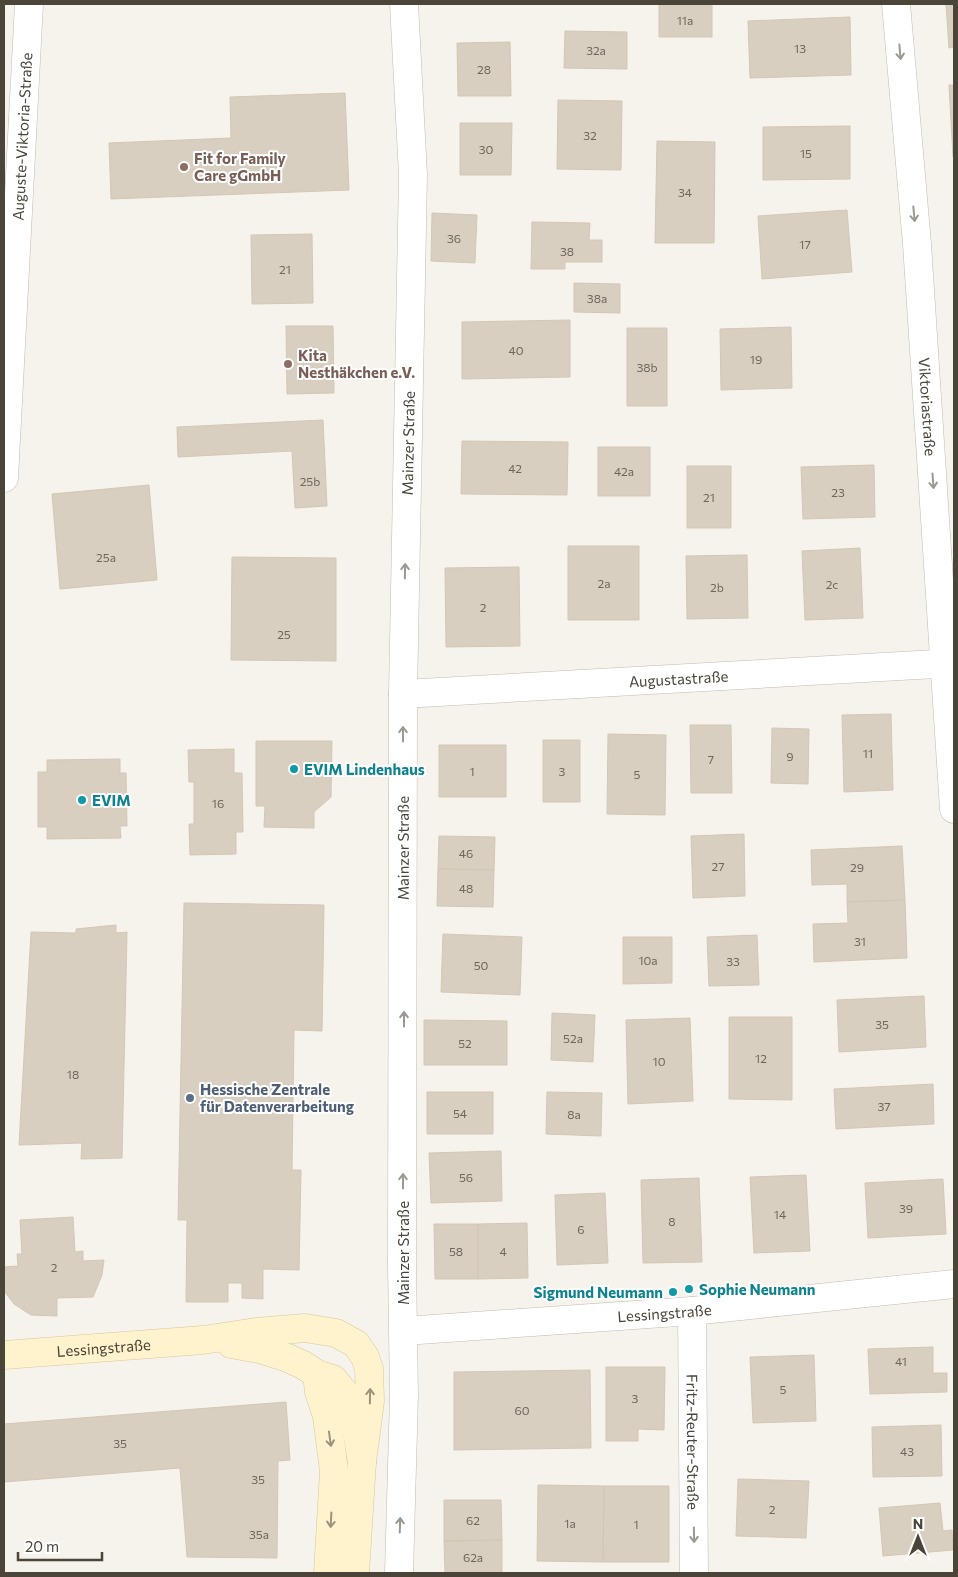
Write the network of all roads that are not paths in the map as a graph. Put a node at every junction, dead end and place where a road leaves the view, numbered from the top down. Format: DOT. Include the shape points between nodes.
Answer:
graph roads {
  1 [pos="29,4"];
  2 [pos="404,4"];
  3 [pos="896,4"];
  4 [pos="4,478"];
  5 [pos="950,664"];
  6 [pos="403,694"];
  7 [pos="954,809"];
  8 [pos="954,1284"];
  9 [pos="692,1311"];
  10 [pos="404,1331"];
  11 [pos="203,1340"];
  12 [pos="4,1355"];
  13 [pos="317,1374"];
  14 [pos="362,1462"];
  15 [pos="328,1573"];
  16 [pos="355,1573"];
  17 [pos="399,1573"];
  18 [pos="694,1573"];
  1 -- 4 [label="street, Auguste-Viktoria-Straße"];
  6 -- 2 [label="street, Mainzer Straße, one-way" via="413,175"];
  3 -- 5 [label="street, Viktoriastraße, one-way"];
  5 -- 6 [label="street, Augustastraße"];
  5 -- 7 [label="street, Viktoriastraße"];
  10 -- 6 [label="street, Mainzer Straße, one-way"];
  8 -- 9 [label="street, Lessingstraße"];
  9 -- 10 [label="street, Lessingstraße"];
  9 -- 18 [label="street, Fritz-Reuter-Straße, one-way"];
  17 -- 10 [label="street, Mainzer Straße, one-way"];
  11 -- 12 [label="street, Lessingstraße"];
  11 -- 13 [label="street, Lessingstraße" via="259,1348 288,1358"];
  14 -- 11 [label="street, Lessingstraße, one-way" via="370,1383 365,1357 356,1344 336,1333 305,1328"];
  13 -- 14 [label="street" via="334,1379 347,1396"];
  13 -- 15 [label="street, one-way" via="318,1392 327,1416 334,1471"];
  14 -- 16 [label="street"];
}
